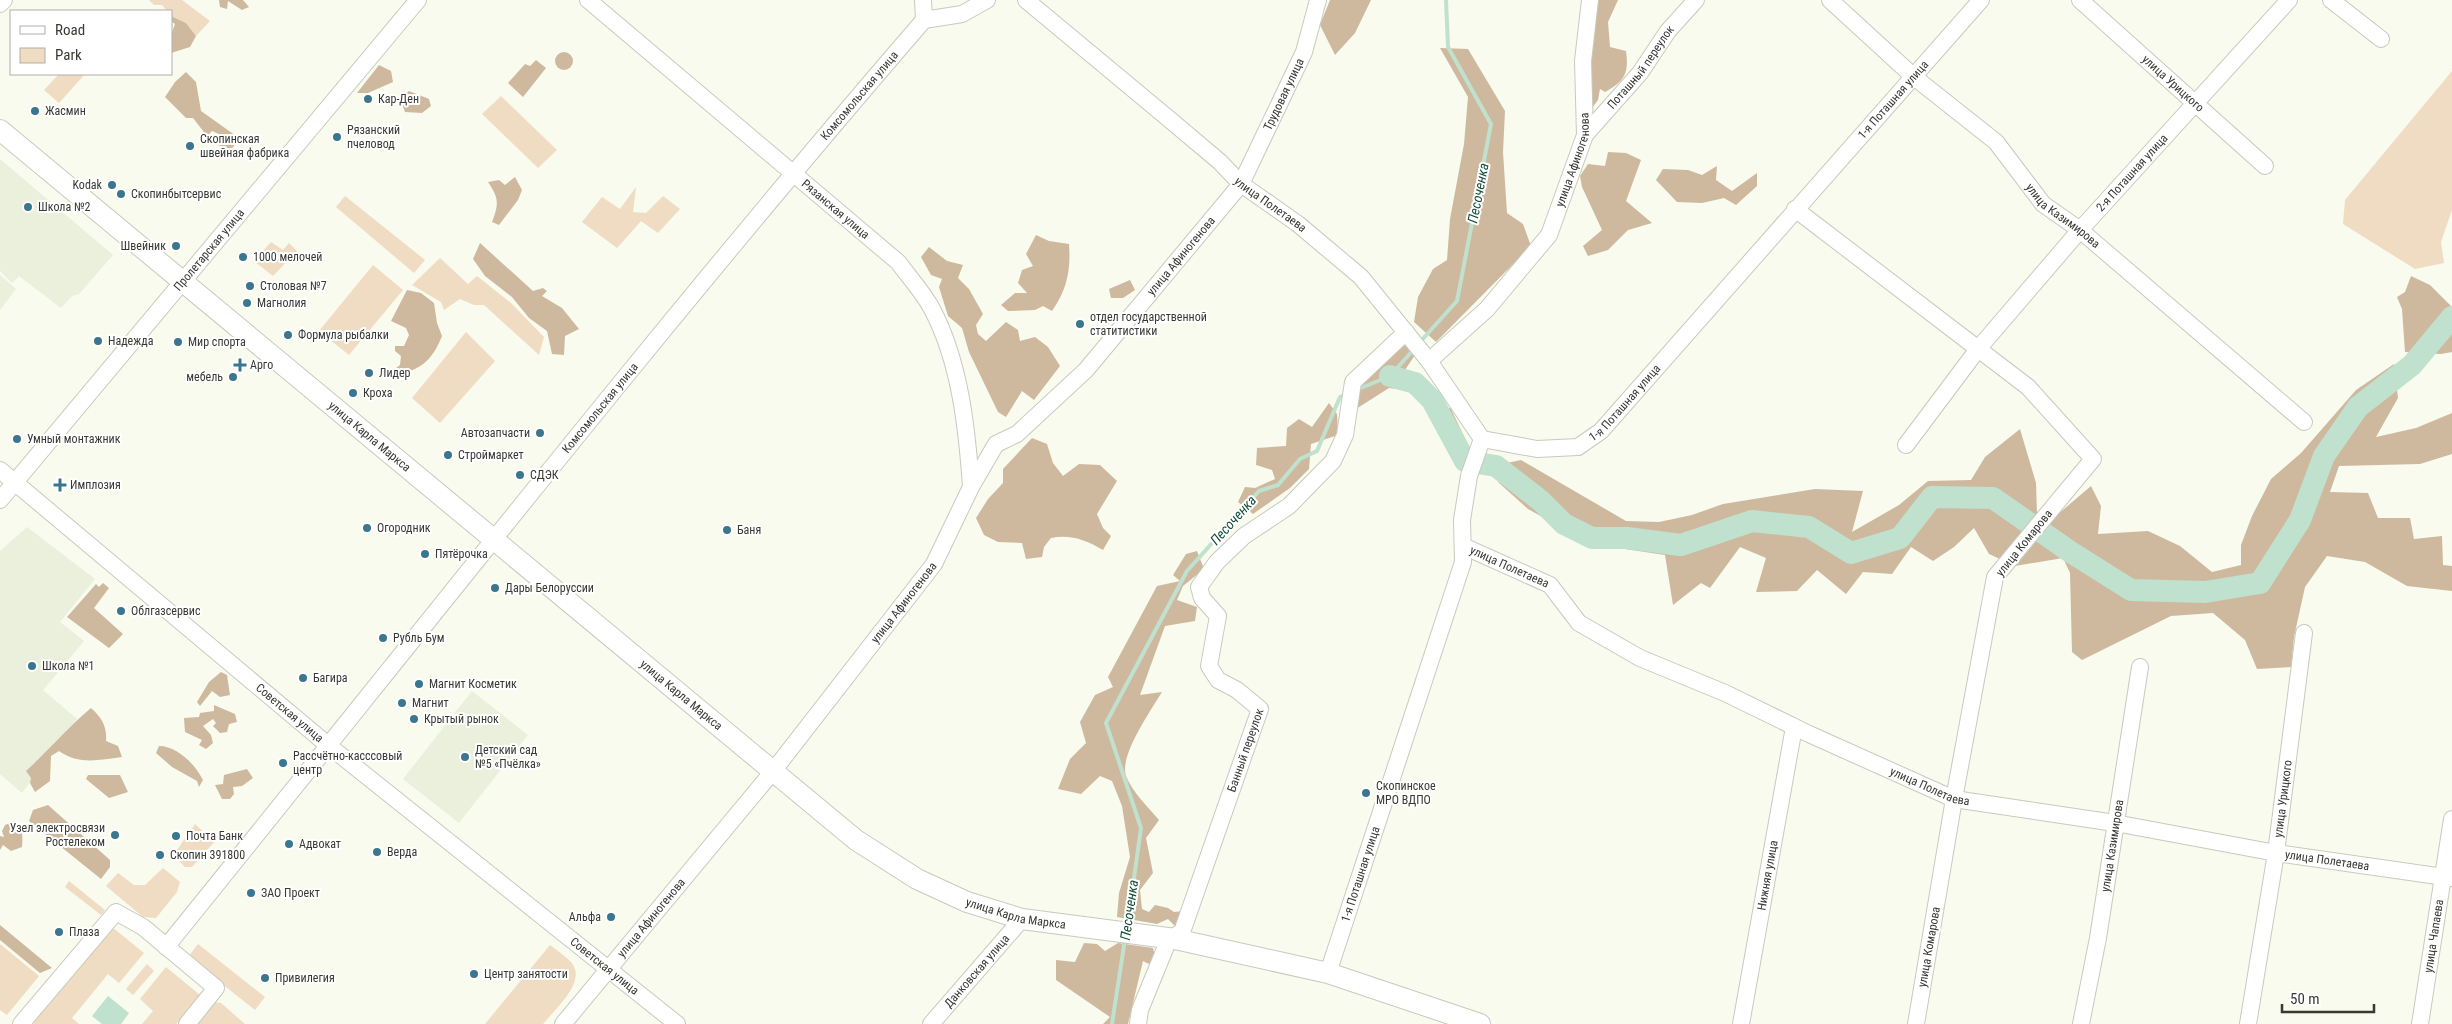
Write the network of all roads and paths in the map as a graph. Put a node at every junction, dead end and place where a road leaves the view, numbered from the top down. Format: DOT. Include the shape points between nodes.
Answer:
graph roads {
  1 [pos="4,0"];
  2 [pos="418,0"];
  3 [pos="588,0"];
  4 [pos="924,0"];
  5 [pos="987,0"];
  6 [pos="1026,0"];
  7 [pos="1318,0"];
  8 [pos="1590,0"];
  9 [pos="1696,0"];
  10 [pos="1830,0"];
  11 [pos="1981,0"];
  12 [pos="2080,0"];
  13 [pos="2289,0"];
  14 [pos="2331,0"];
  15 [pos="0,4"];
  16 [pos="924,20"];
  17 [pos="2381,39"];
  18 [pos="1914,77"];
  19 [pos="2196,102"];
  20 [pos="0,130"];
  21 [pos="1585,135"];
  22 [pos="2265,166"];
  23 [pos="791,174"];
  24 [pos="1241,184"];
  25 [pos="1795,209"];
  26 [pos="2080,230"];
  27 [pos="180,282"];
  28 [pos="1406,332"];
  29 [pos="1978,349"];
  30 [pos="1429,360"];
  31 [pos="2304,422"];
  32 [pos="1482,439"];
  33 [pos="1906,445"];
  34 [pos="0,470"];
  35 [pos="14,482"];
  36 [pos="971,487"];
  37 [pos="0,500"];
  38 [pos="493,540"];
  39 [pos="1463,546"];
  40 [pos="2304,633"];
  41 [pos="2140,667"];
  42 [pos="1794,727"];
  43 [pos="330,746"];
  44 [pos="774,770"];
  45 [pos="1954,799"];
  46 [pos="2452,819"];
  47 [pos="2115,823"];
  48 [pos="2276,853"];
  49 [pos="2447,877"];
  50 [pos="1022,919"];
  51 [pos="1169,939"];
  52 [pos="166,947"];
  53 [pos="610,969"];
  54 [pos="1328,973"];
  55 [pos="21,1024"];
  56 [pos="187,1024"];
  57 [pos="563,1024"];
  58 [pos="677,1024"];
  59 [pos="931,1024"];
  60 [pos="1138,1024"];
  61 [pos="1480,1024"];
  62 [pos="1741,1024"];
  63 [pos="1916,1024"];
  64 [pos="2081,1024"];
  65 [pos="2248,1024"];
  66 [pos="2420,1024"];
  1 -- 15 [label="street"];
  2 -- 27 [label="street, Пролетарская улица"];
  3 -- 23 [label="street, Рязанская улица"];
  4 -- 16 [label="street"];
  5 -- 16 [label="street" via="962,14"];
  6 -- 24 [label="street, улица Полетаева" via="1169,118"];
  7 -- 24 [label="street, Трудовая улица" via="1304,52"];
  8 -- 21 [label="street, улица Афиногенова" via="1583,61"];
  9 -- 21 [label="street, Поташный переулок" via="1668,31 1640,73"];
  10 -- 18 [label="street, улица Казимирова"];
  11 -- 18 [label="street, 1-я Поташная улица"];
  12 -- 19 [label="street, улица Урицкого"];
  13 -- 19 [label="street, 2-я Поташная улица"];
  14 -- 17 [label="street"];
  16 -- 23 [label="street, Комсомольская улица"];
  18 -- 25 [label="street, 1-я Поташная улица"];
  18 -- 26 [label="street, улица Казимирова" via="1996,142 2043,204"];
  19 -- 22 [label="street, улица Урицкого"];
  19 -- 26 [label="street, 2-я Поташная улица"];
  20 -- 27 [label="main road, улица Карла Маркса"];
  21 -- 30 [label="street, улица Афиногенова" via="1549,235 1487,309"];
  23 -- 36 [label="street, Рязанская улица" via="898,262 932,308 956,369 968,434"];
  23 -- 38 [label="street, Комсомольская улица"];
  24 -- 28 [label="street, улица Полетаева" via="1298,224 1361,277"];
  24 -- 36 [label="street, улица Афиногенова" via="1086,370 1017,434 996,444"];
  25 -- 29 [label="street, улица Комарова"];
  25 -- 32 [label="street, 1-я Поташная улица" via="1601,431 1578,447 1537,449"];
  26 -- 29 [label="street, 2-я Поташная улица"];
  26 -- 31 [label="street, улица Казимирова"];
  27 -- 35 [label="street, Пролетарская улица"];
  27 -- 38 [label="main road, улица Карла Маркса"];
  28 -- 30 [label="street, улица Полетаева"];
  28 -- 51 [label="street, Банный переулок" via="1353,382 1345,435 1333,461 1289,506 1244,536 1216,562 1199,587 1202,598 1218,616 1209,666 1218,680 1237,690 1260,709 1182,932"];
  29 -- 33 [label="street, 2-я Поташная улица"];
  29 -- 45 [label="street, улица Комарова" via="2028,387 2093,459 1996,577"];
  30 -- 32 [label="street, улица Полетаева"];
  32 -- 39 [label="street, 1-я Поташная улица" via="1468,476 1462,520"];
  34 -- 35 [label="street, Советская улица"];
  35 -- 37 [label="street, Пролетарская улица"];
  35 -- 43 [label="street, Советская улица"];
  36 -- 44 [label="street, улица Афиногенова" via="934,564"];
  38 -- 43 [label="street, Комсомольская улица"];
  38 -- 44 [label="main road, улица Карла Маркса"];
  39 -- 42 [label="street, улица Полетаева" via="1550,585 1579,623 1640,658 1725,693"];
  39 -- 54 [label="street, 1-я Поташная улица" via="1463,562"];
  40 -- 48 [label="street, улица Урицкого"];
  41 -- 47 [label="street, улица Казимирова"];
  42 -- 45 [label="street, улица Полетаева"];
  42 -- 62 [label="street, Нижняя улица"];
  43 -- 52 [label="street, Комсомольская улица"];
  43 -- 53 [label="street, Советская улица"];
  44 -- 50 [label="main road, улица Карла Маркса" via="856,840 917,878 967,902"];
  44 -- 53 [label="street, улица Афиногенова"];
  45 -- 47 [label="street, улица Полетаева"];
  45 -- 63 [label="street, улица Комарова"];
  46 -- 49 [label="street, улица Чапаева"];
  47 -- 48 [label="street, улица Полетаева"];
  47 -- 64 [label="street, улица Казимирова"];
  48 -- 49 [label="street, улица Полетаева"];
  48 -- 65 [label="street, улица Урицкого"];
  49 -- 66 [label="street, улица Чапаева"];
  50 -- 51 [label="main road, улица Карла Маркса"];
  50 -- 59 [label="street, Данковская улица"];
  51 -- 54 [label="main road, улица Карла Маркса"];
  51 -- 60 [label="street, Банный переулок" via="1140,1010"];
  52 -- 55 [label="street" via="143,926 116,912"];
  52 -- 56 [label="street" via="216,988"];
  53 -- 57 [label="street, улица Афиногенова"];
  53 -- 58 [label="street, Советская улица"];
  54 -- 61 [label="main road, улица Карла Маркса"];
}
